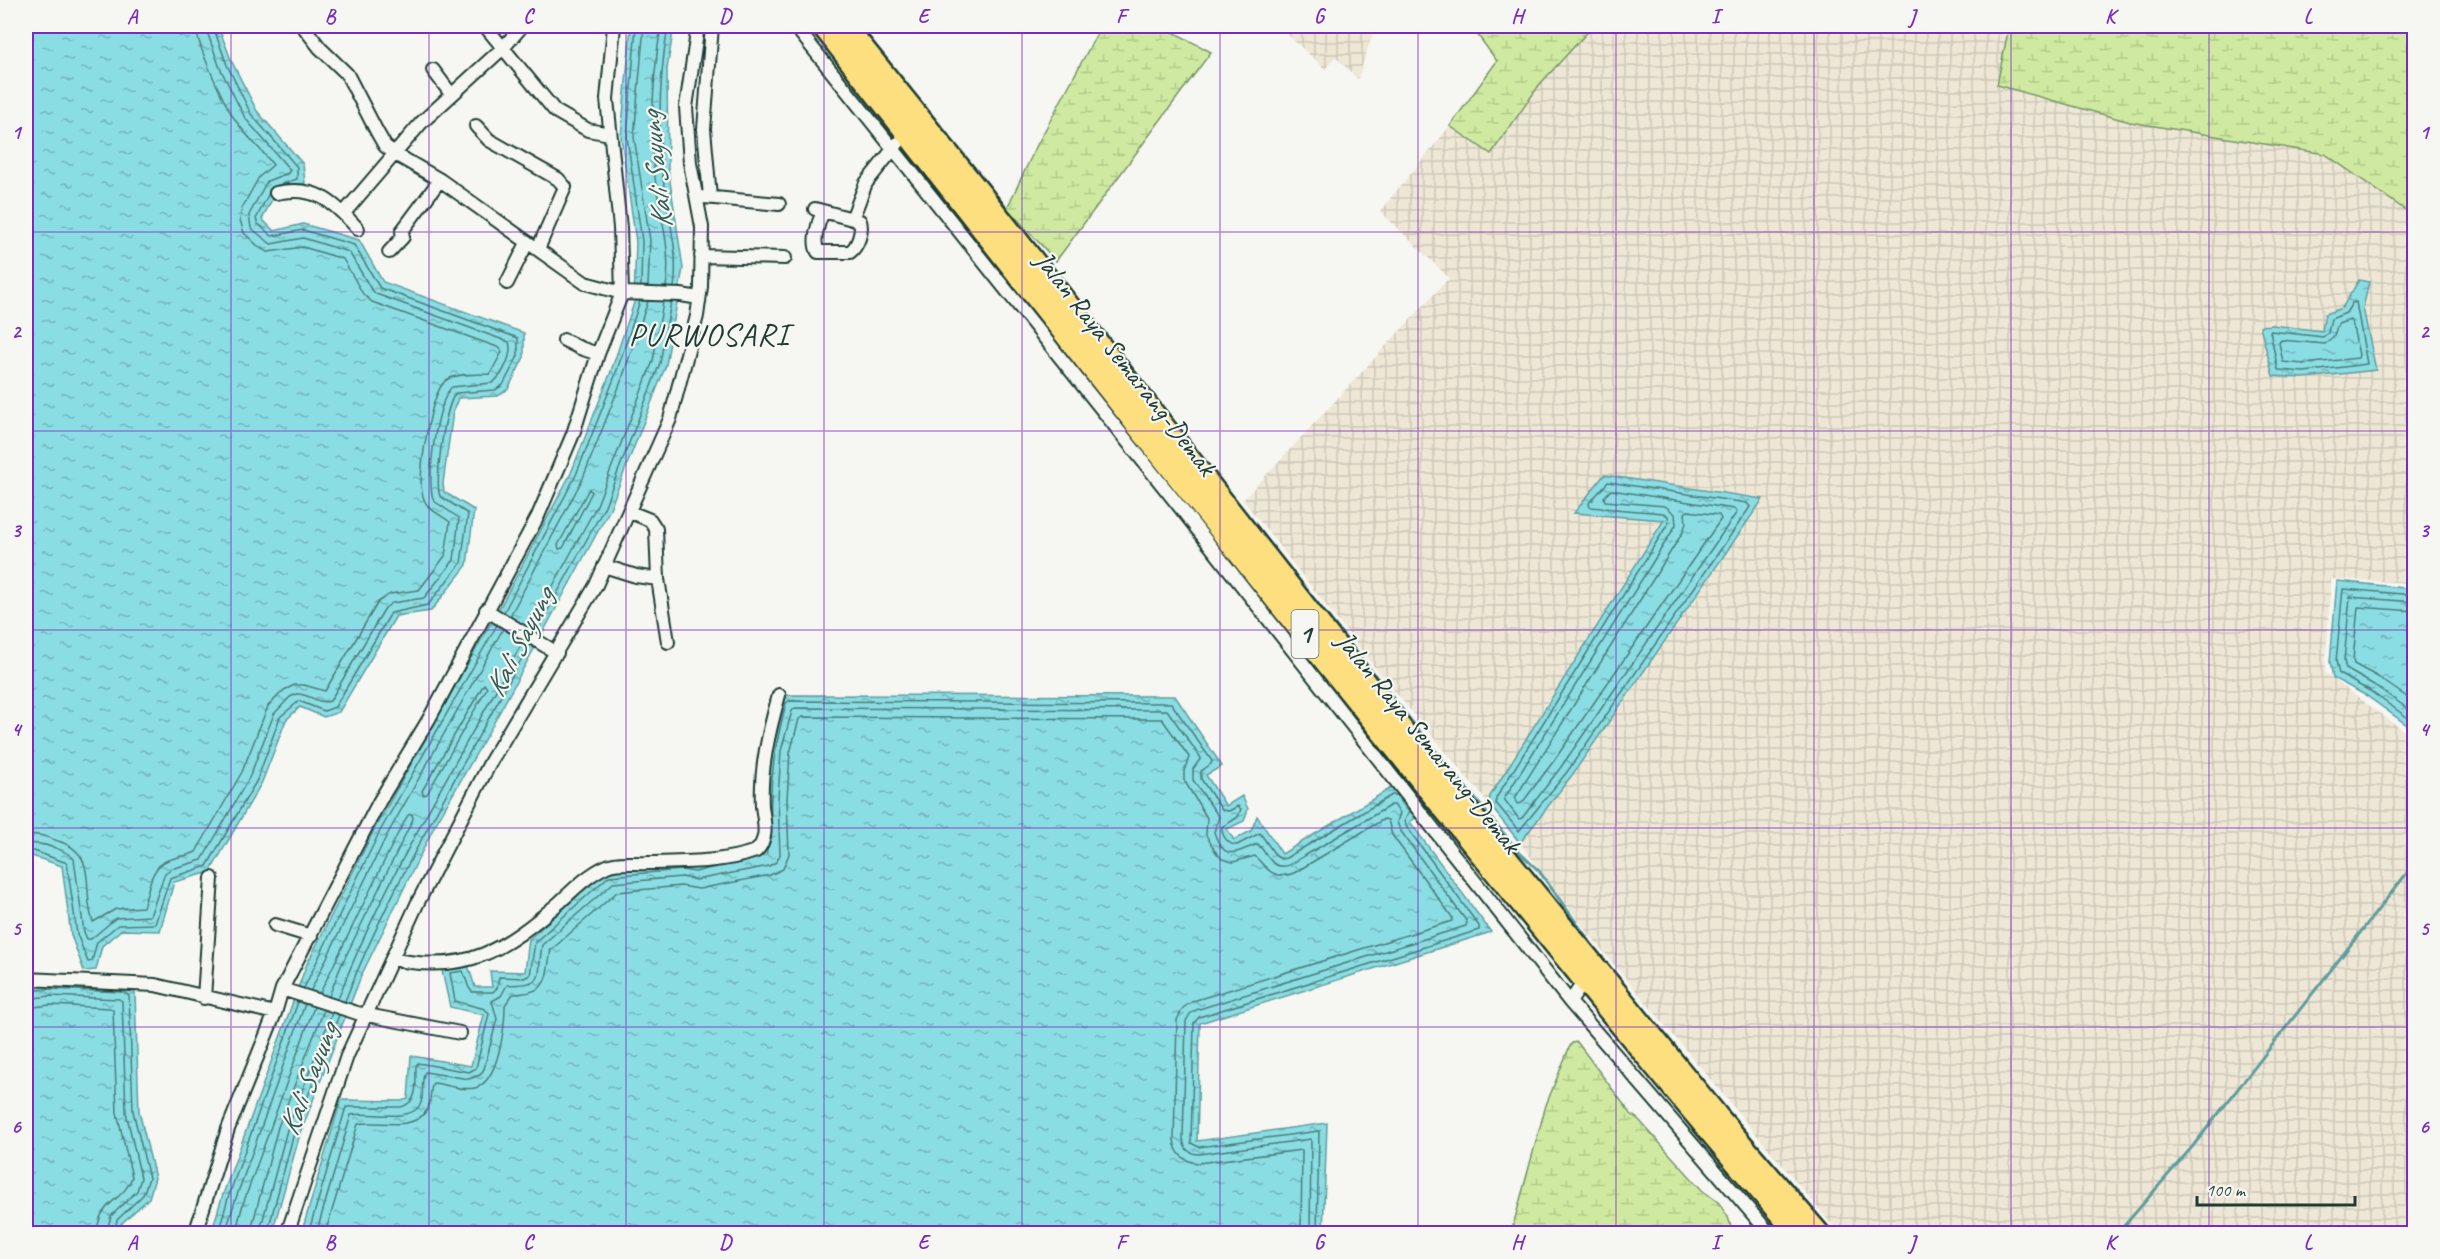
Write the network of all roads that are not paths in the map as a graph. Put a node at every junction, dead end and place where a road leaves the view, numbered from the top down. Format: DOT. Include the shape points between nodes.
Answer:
graph roads {
  1 [pos="303,26"];
  2 [pos="485,26"];
  3 [pos="522,26"];
  4 [pos="614,26"];
  5 [pos="698,26"];
  6 [pos="712,26"];
  7 [pos="795,26"];
  8 [pos="823,26"];
  9 [pos="845,26"];
  10 [pos="503,48"];
  11 [pos="433,70"];
  12 [pos="451,94"];
  13 [pos="476,126"];
  14 [pos="610,134"];
  15 [pos="900,141"];
  16 [pos="395,154"];
  17 [pos="440,180"];
  18 [pos="276,193"];
  19 [pos="697,196"];
  20 [pos="710,197"];
  21 [pos="779,204"];
  22 [pos="345,213"];
  23 [pos="852,219"];
  24 [pos="358,229"];
  25 [pos="526,243"];
  26 [pos="538,249"];
  27 [pos="389,252"];
  28 [pos="701,256"];
  29 [pos="785,258"];
  30 [pos="507,283"];
  31 [pos="626,293"];
  32 [pos="699,298"];
  33 [pos="564,340"];
  34 [pos="598,354"];
  35 [pos="1125,394"];
  36 [pos="630,512"];
  37 [pos="604,566"];
  38 [pos="658,579"];
  39 [pos="489,612"];
  40 [pos="668,642"];
  41 [pos="556,652"];
  42 [pos="779,695"];
  43 [pos="212,878"];
  44 [pos="275,925"];
  45 [pos="311,936"];
  46 [pos="392,958"];
  47 [pos="26,979"];
  48 [pos="1585,980"];
  49 [pos="287,991"];
  50 [pos="204,998"];
  51 [pos="1570,1002"];
  52 [pos="275,1013"];
  53 [pos="362,1014"];
  54 [pos="460,1033"];
  55 [pos="195,1233"];
  56 [pos="287,1233"];
  57 [pos="1770,1233"];
  58 [pos="1798,1233"];
  59 [pos="1819,1233"];
  1 -- 16 [label="street" via="347,74 385,146"];
  2 -- 10 [label="street"];
  3 -- 10 [label="street"];
  4 -- 14 [label="street" via="607,99"];
  5 -- 19 [label="street" via="686,107"];
  6 -- 20 [label="street" via="704,129"];
  7 -- 15 [label="street"];
  8 -- 15 [label="highway, Jalan Raya Semarang-Demak / 1"];
  9 -- 35 [label="highway, Jalan Raya Semarang-Demak / 1"];
  10 -- 12 [label="street"];
  10 -- 14 [label="street" via="555,111 588,130"];
  11 -- 12 [label="street"];
  12 -- 16 [label="street"];
  13 -- 26 [label="street" via="489,140 558,179 565,187"];
  14 -- 31 [label="street"];
  15 -- 23 [label="street" via="866,183"];
  15 -- 35 [label="highway, Jalan Raya Semarang-Demak / 1"];
  15 -- 51 [label="street"];
  16 -- 17 [label="street"];
  16 -- 22 [label="street"];
  17 -- 25 [label="street"];
  17 -- 27 [label="street"];
  18 -- 22 [label="street" via="313,193"];
  19 -- 20 [label="street"];
  19 -- 28 [label="street"];
  20 -- 21 [label="street"];
  22 -- 24 [label="street"];
  23 -- 23 [label="street" via="819,211 815,241 818,252 853,250 861,226"];
  25 -- 26 [label="street"];
  25 -- 30 [label="street"];
  26 -- 31 [label="street" via="585,283"];
  28 -- 29 [label="street"];
  28 -- 32 [label="street"];
  31 -- 32 [label="street"];
  31 -- 34 [label="street"];
  32 -- 36 [label="street" via="670,419"];
  33 -- 34 [label="street"];
  34 -- 39 [label="street" via="573,434 538,516"];
  35 -- 48 [label="highway, Jalan Raya Semarang-Demak / 1"];
  35 -- 59 [label="highway, Jalan Raya Semarang-Demak / 1" via="1717,1116"];
  36 -- 37 [label="street"];
  36 -- 38 [label="street" via="654,524"];
  37 -- 38 [label="street"];
  37 -- 41 [label="street"];
  38 -- 40 [label="street"];
  39 -- 41 [label="street"];
  39 -- 45 [label="street" via="379,802"];
  41 -- 46 [label="street" via="481,780"];
  42 -- 46 [label="street" via="764,761 765,839 756,850 699,862 610,865 585,880 508,944 458,963 420,965"];
  43 -- 50 [label="street"];
  44 -- 45 [label="street"];
  45 -- 49 [label="street"];
  46 -- 53 [label="street"];
  47 -- 50 [label="street" via="155,985"];
  48 -- 51 [label="street"];
  48 -- 58 [label="highway, Jalan Raya Semarang-Demak / 1" via="1701,1123"];
  49 -- 52 [label="street"];
  49 -- 53 [label="street"];
  50 -- 52 [label="street"];
  51 -- 57 [label="street"];
  52 -- 55 [label="street" via="228,1129"];
  53 -- 54 [label="street"];
  53 -- 56 [label="street"];
}
